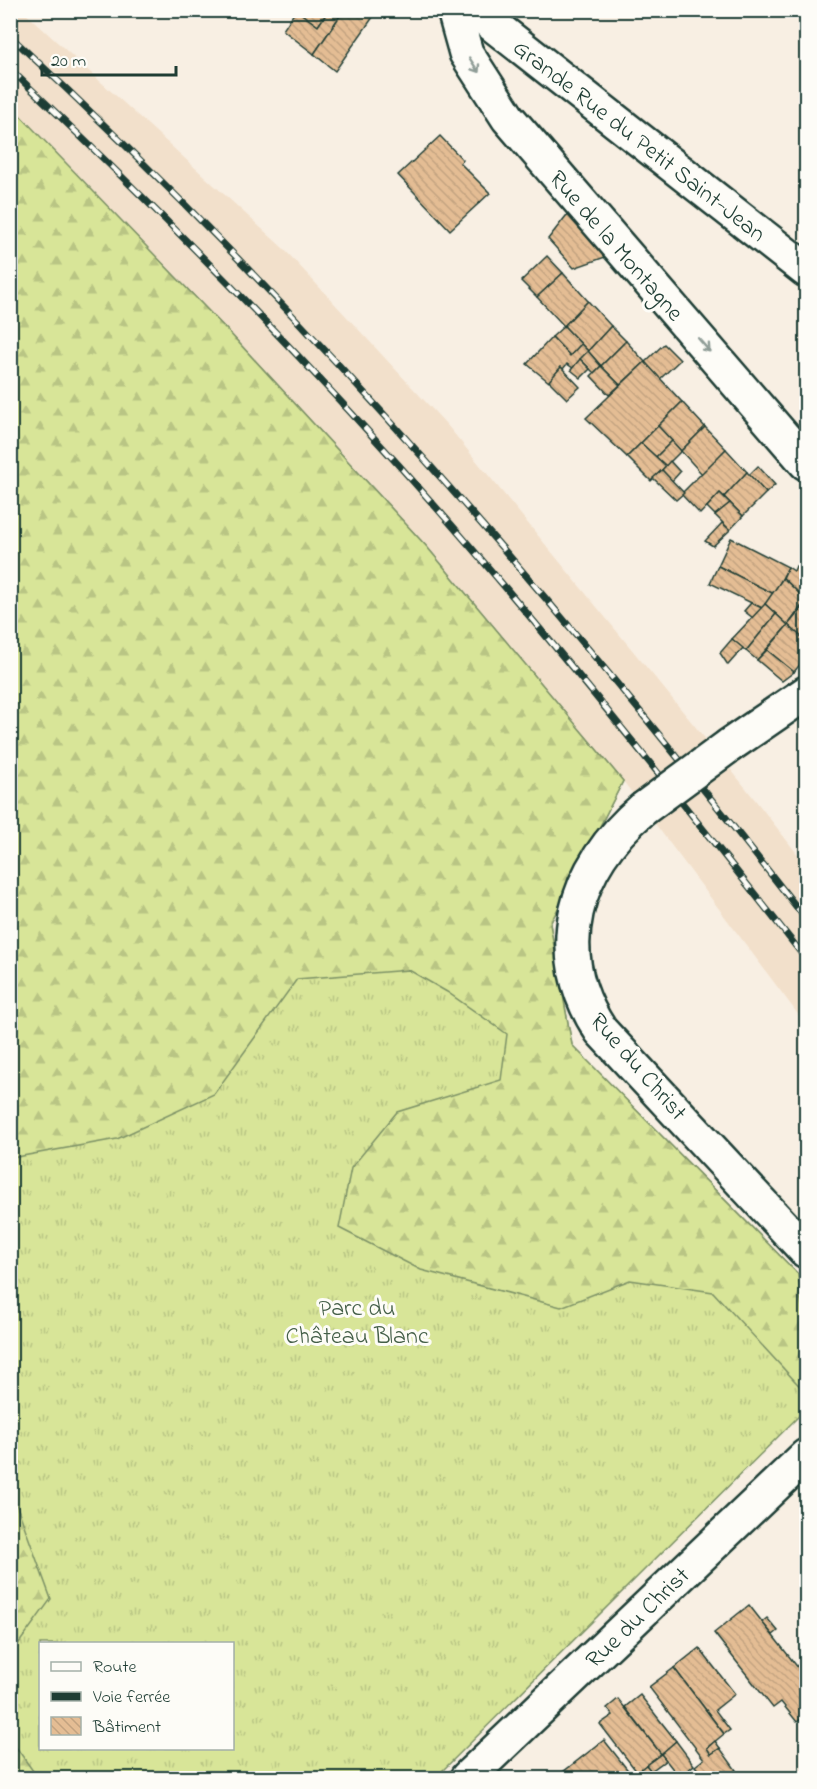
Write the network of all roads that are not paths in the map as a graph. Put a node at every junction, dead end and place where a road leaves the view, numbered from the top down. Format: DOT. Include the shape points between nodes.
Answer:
graph roads {
  1 [pos="454,10"];
  2 [pos="474,10"];
  3 [pos="807,270"];
  4 [pos="807,463"];
  5 [pos="807,693"];
  6 [pos="807,1251"];
  7 [pos="807,1456"];
  8 [pos="467,1779"];
  1 -- 4 [label="street, Rue de la Montagne, one-way" via="466,53 508,118"];
  2 -- 3 [label="street, Grande Rue du Petit Saint-Jean"];
  5 -- 6 [label="street, Rue du Christ, bridge" via="730,745 612,838 588,875 579,899 572,950 581,992 601,1030"];
  7 -- 8 [label="street, Rue du Christ"];
}
